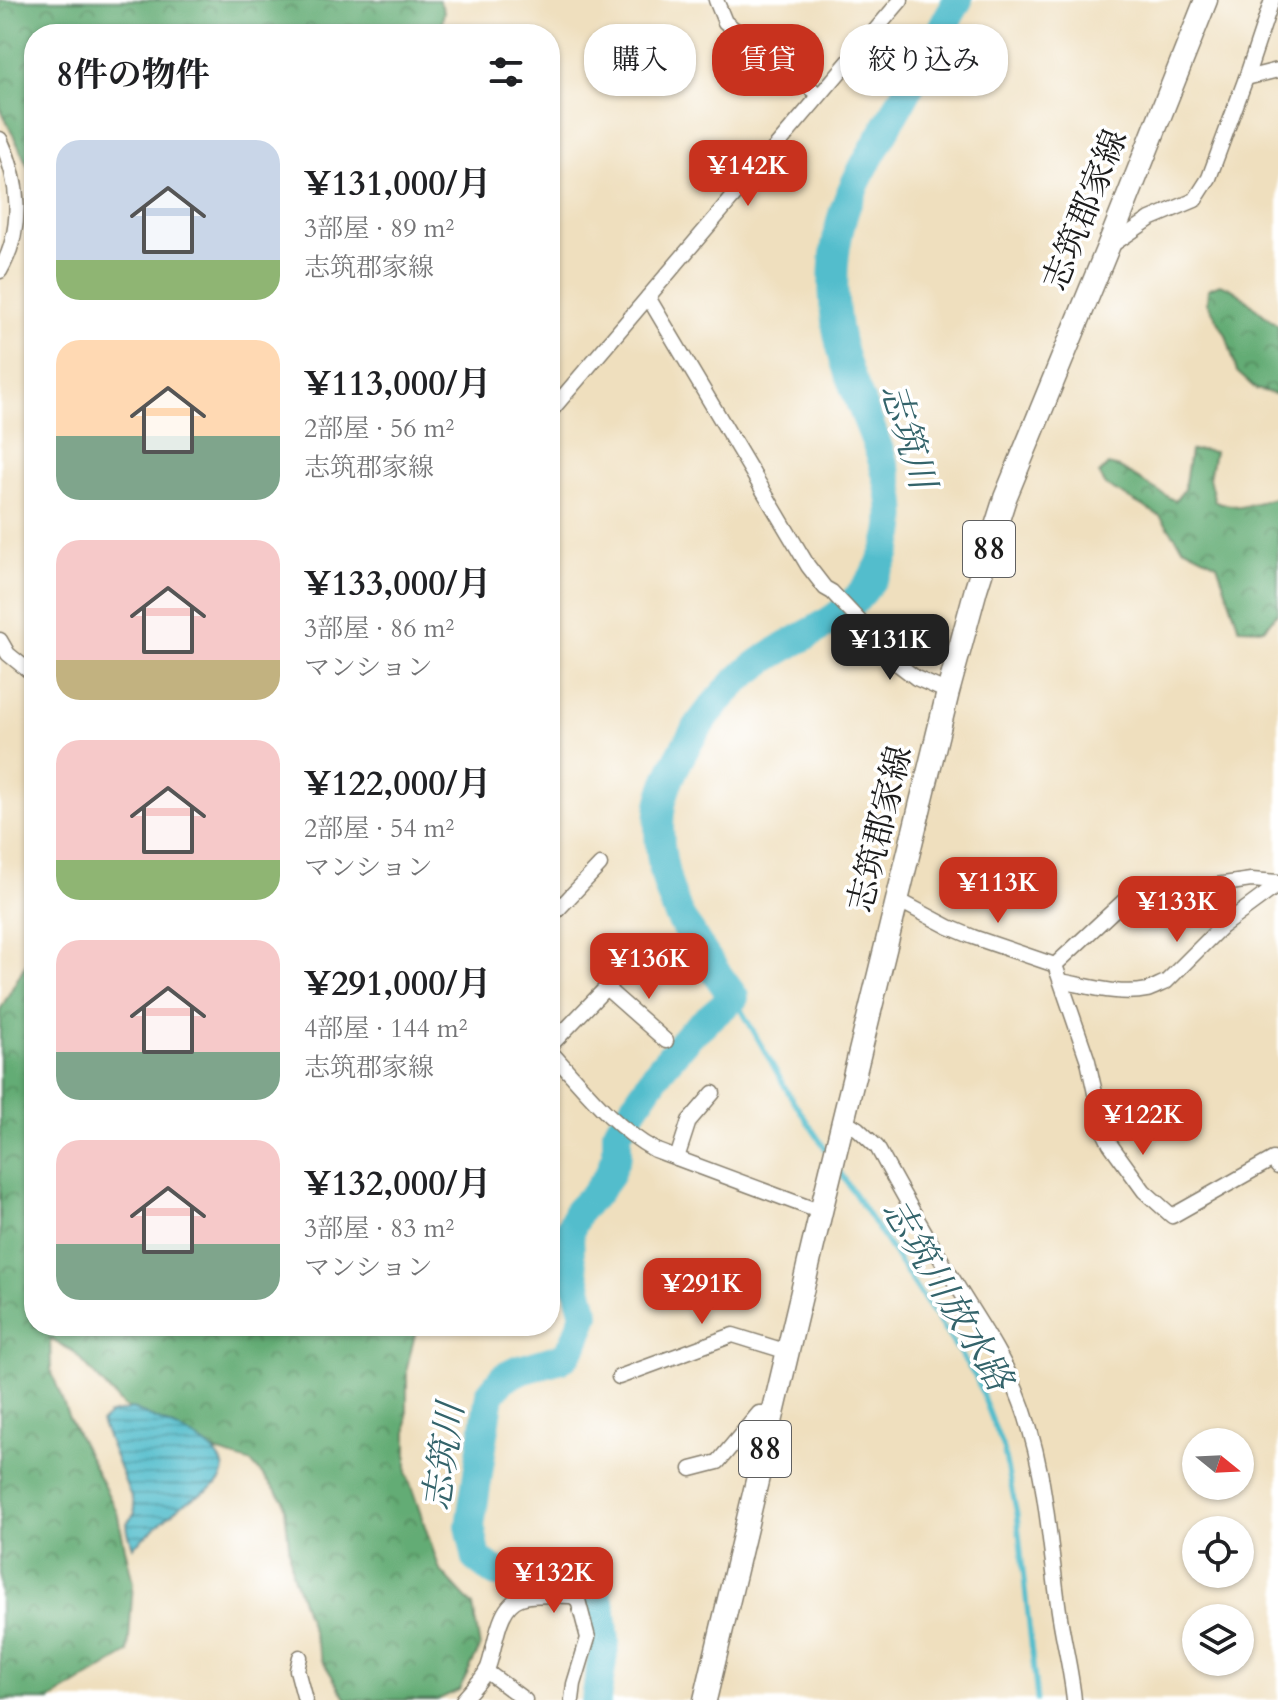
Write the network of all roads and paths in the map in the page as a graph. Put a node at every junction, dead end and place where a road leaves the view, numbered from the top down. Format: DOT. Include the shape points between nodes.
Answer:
graph roads {
  1 [pos="716,0"];
  2 [pos="901,0"];
  3 [pos="1206,0"];
  4 [pos="1272,0"];
  5 [pos="728,24"];
  6 [pos="1278,70"];
  7 [pos="1246,78"];
  8 [pos="824,89"];
  9 [pos="818,96"];
  10 [pos="0,139"];
  11 [pos="1108,247"];
  12 [pos="0,271"];
  13 [pos="648,297"];
  14 [pos="560,400"];
  15 [pos="0,640"];
  16 [pos="24,667"];
  17 [pos="948,692"];
  18 [pos="600,865"];
  19 [pos="1278,883"];
  20 [pos="898,900"];
  21 [pos="560,907"];
  22 [pos="652,940"];
  23 [pos="1055,965"];
  24 [pos="1061,981"];
  25 [pos="606,988"];
  26 [pos="560,1038"];
  27 [pos="666,1041"];
  28 [pos="560,1060"];
  29 [pos="713,1093"];
  30 [pos="844,1120"];
  31 [pos="677,1158"];
  32 [pos="1278,1167"];
  33 [pos="822,1205"];
  34 [pos="788,1352"];
  35 [pos="619,1377"];
  36 [pos="773,1413"];
  37 [pos="691,1469"];
  38 [pos="300,1657"];
  39 [pos="486,1671"];
  40 [pos="305,1700"];
  41 [pos="463,1700"];
  42 [pos="525,1700"];
  43 [pos="572,1700"];
  44 [pos="705,1700"];
  45 [pos="1074,1700"];
  1 -- 5 [label="street"];
  2 -- 8 [label="street"];
  3 -- 11 [label="main road, 志筑郡家線 / 88"];
  4 -- 7 [label="street"];
  6 -- 7 [label="street"];
  7 -- 11 [label="street" via="1209,178 1195,200 1150,219"];
  9 -- 13 [label="street"];
  10 -- 12 [label="street" via="17,195 17,228"];
  11 -- 17 [label="main road, 志筑郡家線 / 88" via="1005,498"];
  13 -- 14 [label="street"];
  13 -- 17 [label="street" via="808,566 891,659"];
  15 -- 16 [label="street"];
  17 -- 20 [label="main road, 志筑郡家線 / 88"];
  18 -- 21 [label="street"];
  19 -- 23 [label="street" via="1251,880 1127,898"];
  19 -- 24 [label="street" via="1221,927 1166,982 1127,992"];
  20 -- 23 [label="street" via="973,937"];
  20 -- 30 [label="main road, 志筑郡家線 / 88"];
  22 -- 25 [label="street"];
  23 -- 24 [label="street"];
  24 -- 32 [label="street" via="1088,1061 1103,1130 1144,1191 1172,1216 1273,1159"];
  25 -- 26 [label="street"];
  25 -- 27 [label="street"];
  28 -- 31 [label="street" via="632,1136"];
  29 -- 31 [label="street" via="689,1121"];
  30 -- 33 [label="main road, 志筑郡家線 / 88"];
  30 -- 45 [label="street" via="877,1147 990,1337 1025,1412 1046,1501"];
  31 -- 33 [label="street"];
  33 -- 34 [label="main road, 志筑郡家線 / 88"];
  34 -- 35 [label="street" via="733,1335"];
  34 -- 36 [label="main road, 志筑郡家線 / 88"];
  36 -- 37 [label="street" via="759,1413 718,1462"];
  36 -- 44 [label="main road, 志筑郡家線 / 88"];
  38 -- 40 [label="street" via="297,1670"];
  39 -- 41 [label="street"];
  39 -- 42 [label="street"];
  39 -- 43 [label="street" via="509,1606 524,1597 572,1596 578,1600 588,1638"];
}
